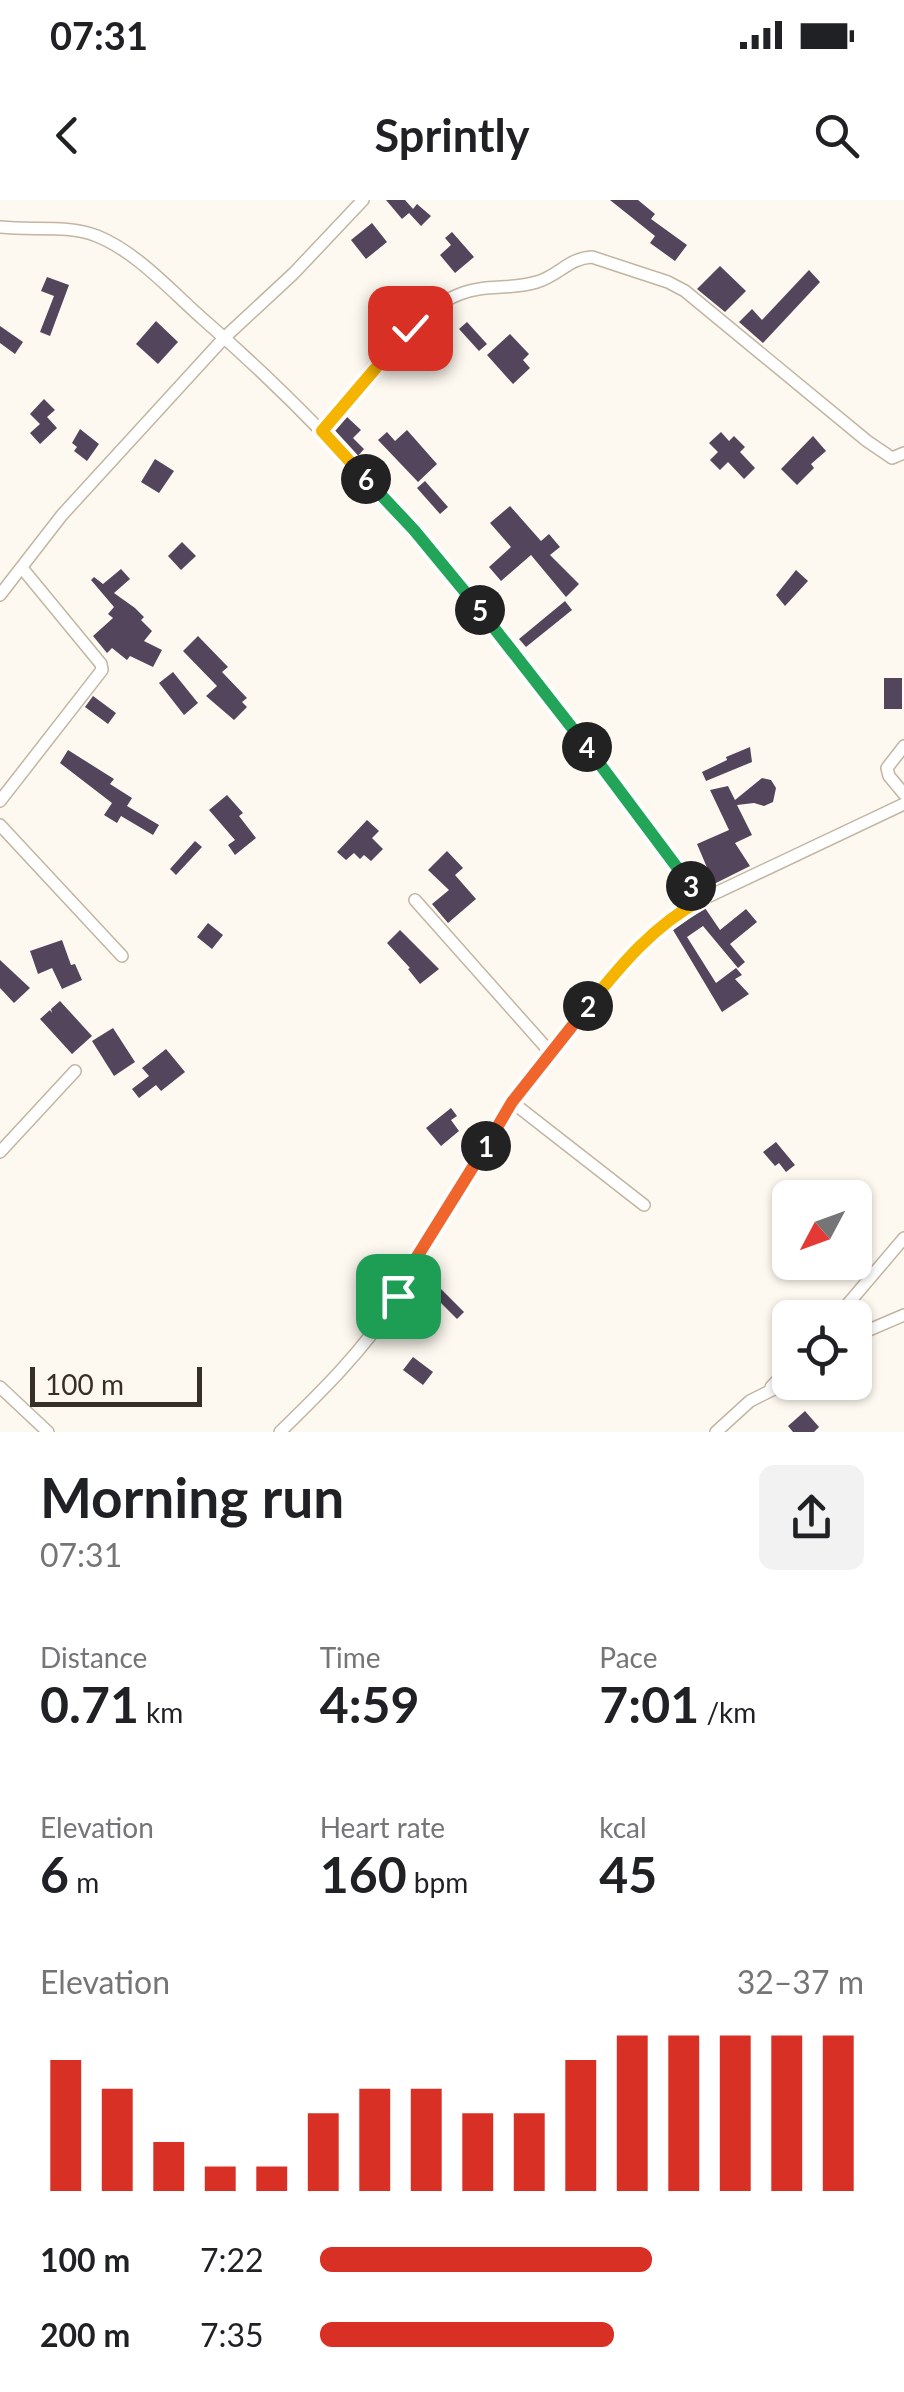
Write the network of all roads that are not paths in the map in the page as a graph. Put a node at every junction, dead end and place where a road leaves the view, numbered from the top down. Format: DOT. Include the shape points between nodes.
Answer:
graph roads {
  1 [pos="363,200"];
  2 [pos="0,227"];
  3 [pos="224,338"];
  4 [pos="322,431"];
  5 [pos="904,454"];
  6 [pos="22,568"];
  7 [pos="0,594"];
  8 [pos="904,746"];
  9 [pos="904,794"];
  10 [pos="0,801"];
  11 [pos="904,804"];
  12 [pos="0,825"];
  13 [pos="415,900"];
  14 [pos="701,900"];
  15 [pos="122,956"];
  16 [pos="550,1052"];
  17 [pos="75,1071"];
  18 [pos="512,1102"];
  19 [pos="0,1152"];
  20 [pos="644,1205"];
  21 [pos="904,1238"];
  22 [pos="851,1300"];
  23 [pos="904,1315"];
  24 [pos="872,1329"];
  25 [pos="772,1386"];
  26 [pos="0,1387"];
  27 [pos="772,1390"];
  28 [pos="764,1394"];
  29 [pos="48,1432"];
  30 [pos="280,1432"];
  31 [pos="716,1432"];
  1 -- 3 [label="street"];
  2 -- 3 [label="street" via="74,230 113,244"];
  3 -- 4 [label="street"];
  3 -- 6 [label="street"];
  4 -- 5 [label="street" via="430,311 461,294 543,281 592,257 685,291 866,441 895,459"];
  4 -- 14 [label="street" via="498,633"];
  6 -- 7 [label="street"];
  6 -- 10 [label="street" via="102,670"];
  8 -- 9 [label="street" via="887,768"];
  11 -- 14 [label="street"];
  12 -- 15 [label="street"];
  13 -- 16 [label="street"];
  14 -- 16 [label="street" via="654,932"];
  16 -- 18 [label="street"];
  17 -- 19 [label="street"];
  18 -- 20 [label="street"];
  18 -- 30 [label="street" via="380,1323"];
  21 -- 22 [label="street"];
  23 -- 24 [label="street"];
  25 -- 28 [label="street"];
  26 -- 29 [label="street"];
  27 -- 28 [label="street"];
  28 -- 31 [label="street"];
}
